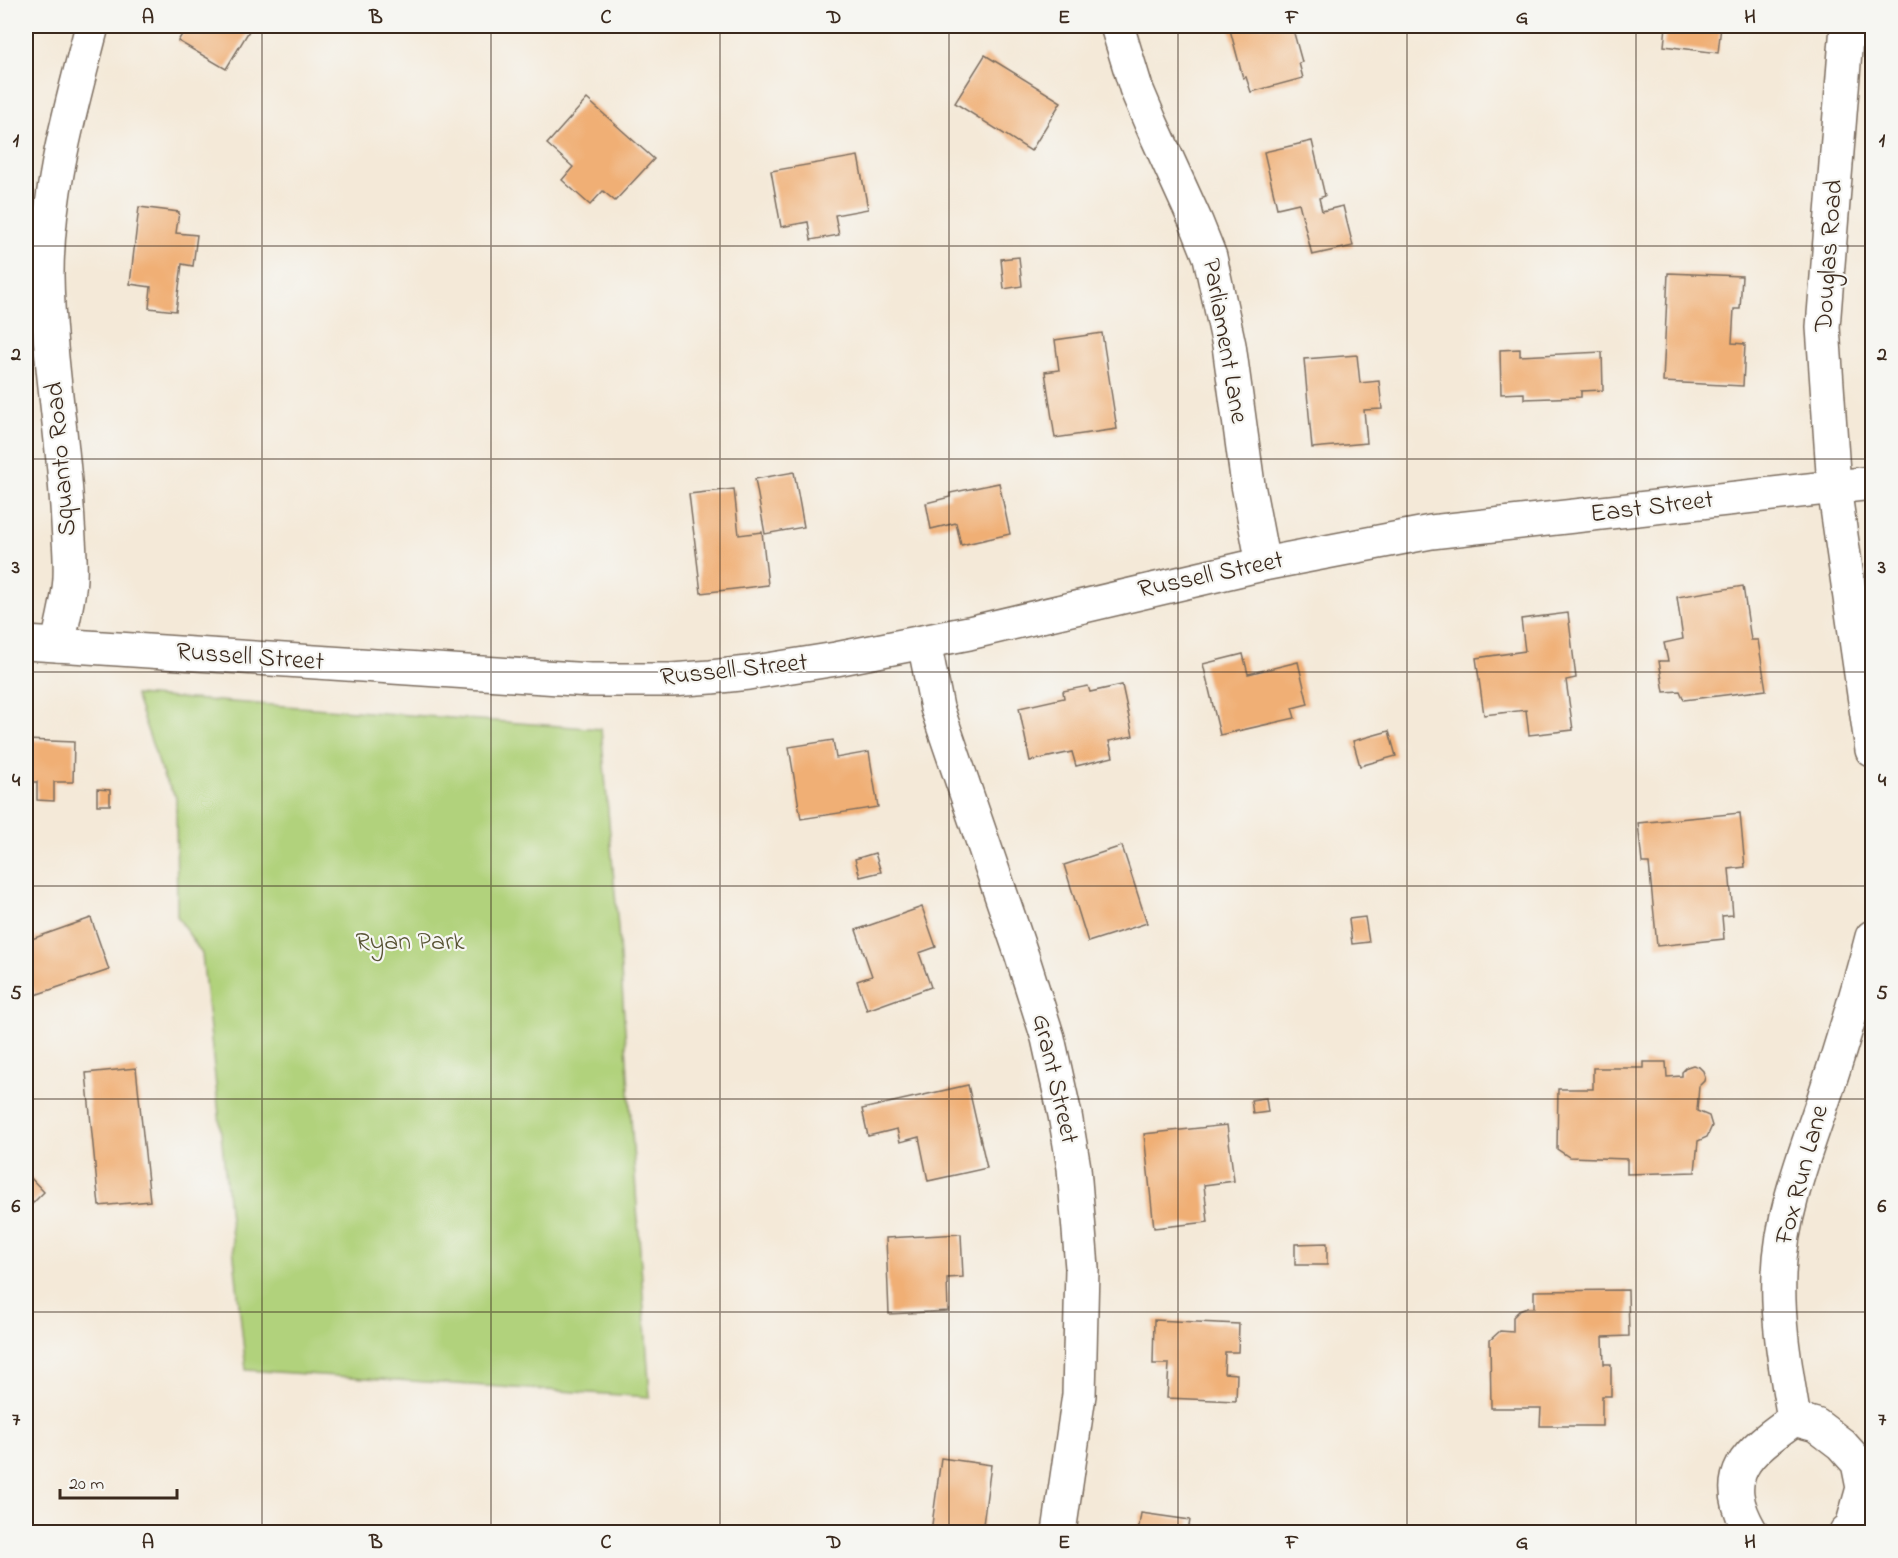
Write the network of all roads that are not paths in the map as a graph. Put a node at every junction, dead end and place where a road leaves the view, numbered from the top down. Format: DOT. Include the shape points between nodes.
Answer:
graph roads {
  1 [pos="92,26"];
  2 [pos="1117,26"];
  3 [pos="1847,26"];
  4 [pos="1872,483"];
  5 [pos="1834,487"];
  6 [pos="1431,532"];
  7 [pos="1263,564"];
  8 [pos="924,642"];
  9 [pos="26,643"];
  10 [pos="58,645"];
  11 [pos="1872,750"];
  12 [pos="1872,937"];
  13 [pos="1794,1419"];
  14 [pos="1059,1533"];
  15 [pos="1751,1533"];
  16 [pos="1846,1533"];
  1 -- 10 [label="street, Squanto Road" via="64,137 49,221 47,275 70,566"];
  2 -- 7 [label="street, Parliament Lane" via="1145,110 1210,257 1229,345"];
  3 -- 5 [label="street, Douglas Road" via="1823,327"];
  4 -- 5 [label="street, East Street"];
  5 -- 6 [label="street, East Street"];
  5 -- 11 [label="street"];
  6 -- 7 [label="street, Russell Street"];
  7 -- 8 [label="street, Russell Street"];
  8 -- 10 [label="street, Russell Street" via="748,673 630,681"];
  8 -- 14 [label="street, Grant Street" via="935,701 1048,1038 1074,1168 1082,1268 1079,1395"];
  9 -- 10 [label="street, Russell Street"];
  12 -- 13 [label="street, Fox Run Lane" via="1852,1014 1800,1167 1786,1221 1779,1272 1780,1333"];
  13 -- 15 [label="street" via="1763,1441 1742,1464 1736,1485 1740,1513"];
  13 -- 16 [label="street" via="1816,1425 1858,1463 1863,1488 1852,1527"];
}
